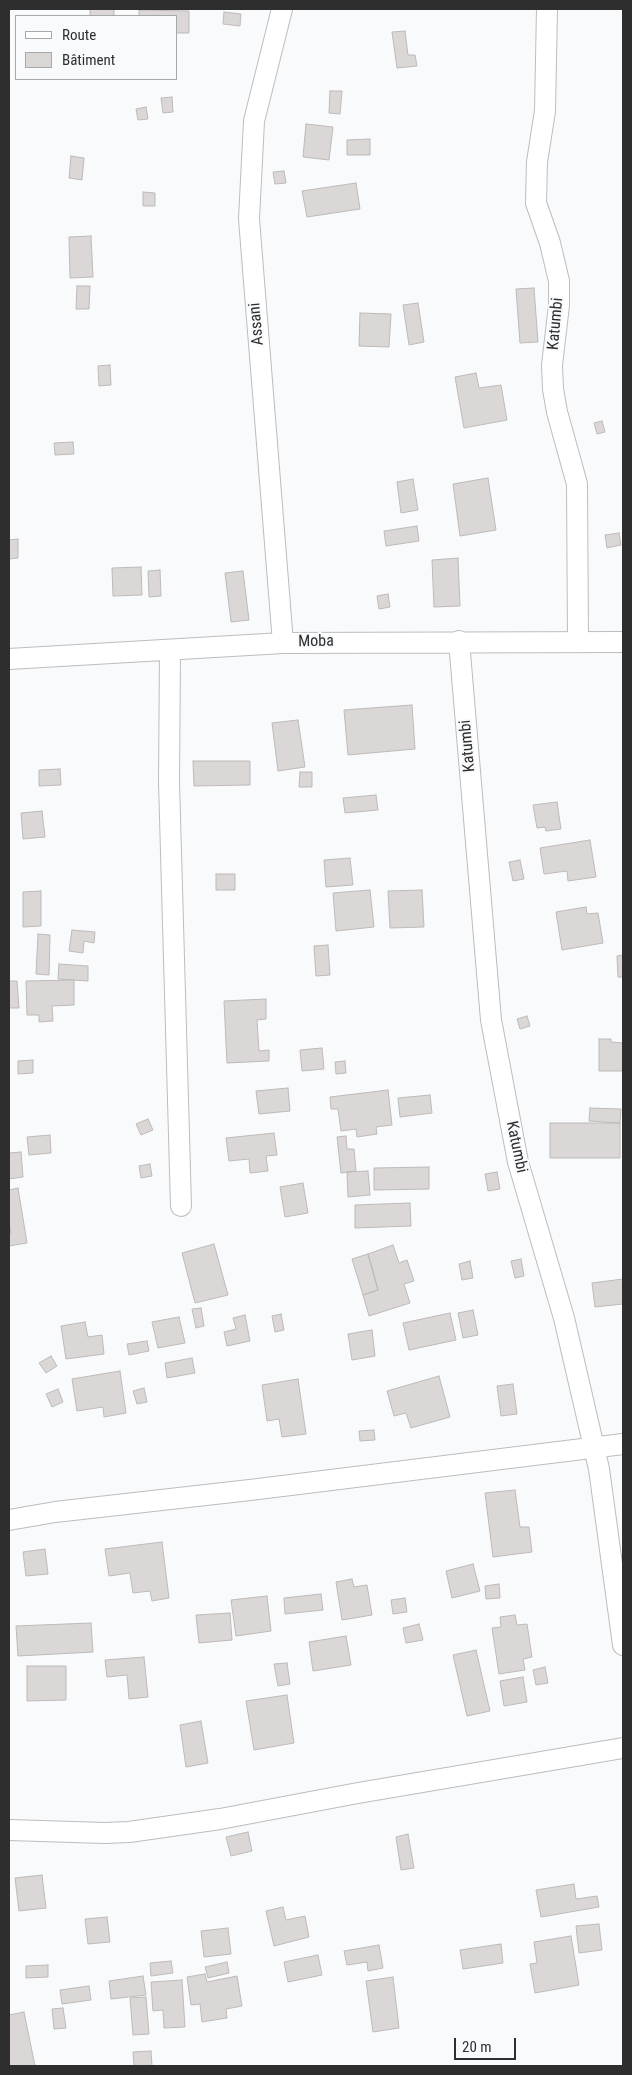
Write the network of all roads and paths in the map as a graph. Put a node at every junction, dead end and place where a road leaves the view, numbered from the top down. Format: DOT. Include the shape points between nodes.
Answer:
graph roads {
  1 [pos="282,9"];
  2 [pos="547,9"];
  3 [pos="459,641"];
  4 [pos="578,641"];
  5 [pos="623,642"];
  6 [pos="283,643"];
  7 [pos="170,651"];
  8 [pos="9,659"];
  9 [pos="181,1206"];
  10 [pos="623,1444"];
  11 [pos="594,1448"];
  12 [pos="9,1520"];
  13 [pos="623,1645"];
  14 [pos="623,1748"];
  15 [pos="9,1830"];
  1 -- 6 [label="street, Assani" via="254,121 249,219"];
  2 -- 4 [label="street, Katumbi" via="545,111 537,162 536,203 559,281 553,389 577,484"];
  3 -- 4 [label="street, Moba"];
  3 -- 6 [label="street, Moba"];
  3 -- 11 [label="street, Katumbi" via="491,1020 518,1162 564,1318"];
  4 -- 5 [label="street, Moba"];
  6 -- 7 [label="street, Moba"];
  7 -- 8 [label="street, Moba"];
  7 -- 9 [label="street" via="169,782"];
  10 -- 11 [label="street"];
  11 -- 12 [label="street"];
  11 -- 13 [label="street, Katumbi"];
  14 -- 15 [label="street" via="159,1828 104,1833"];
}
